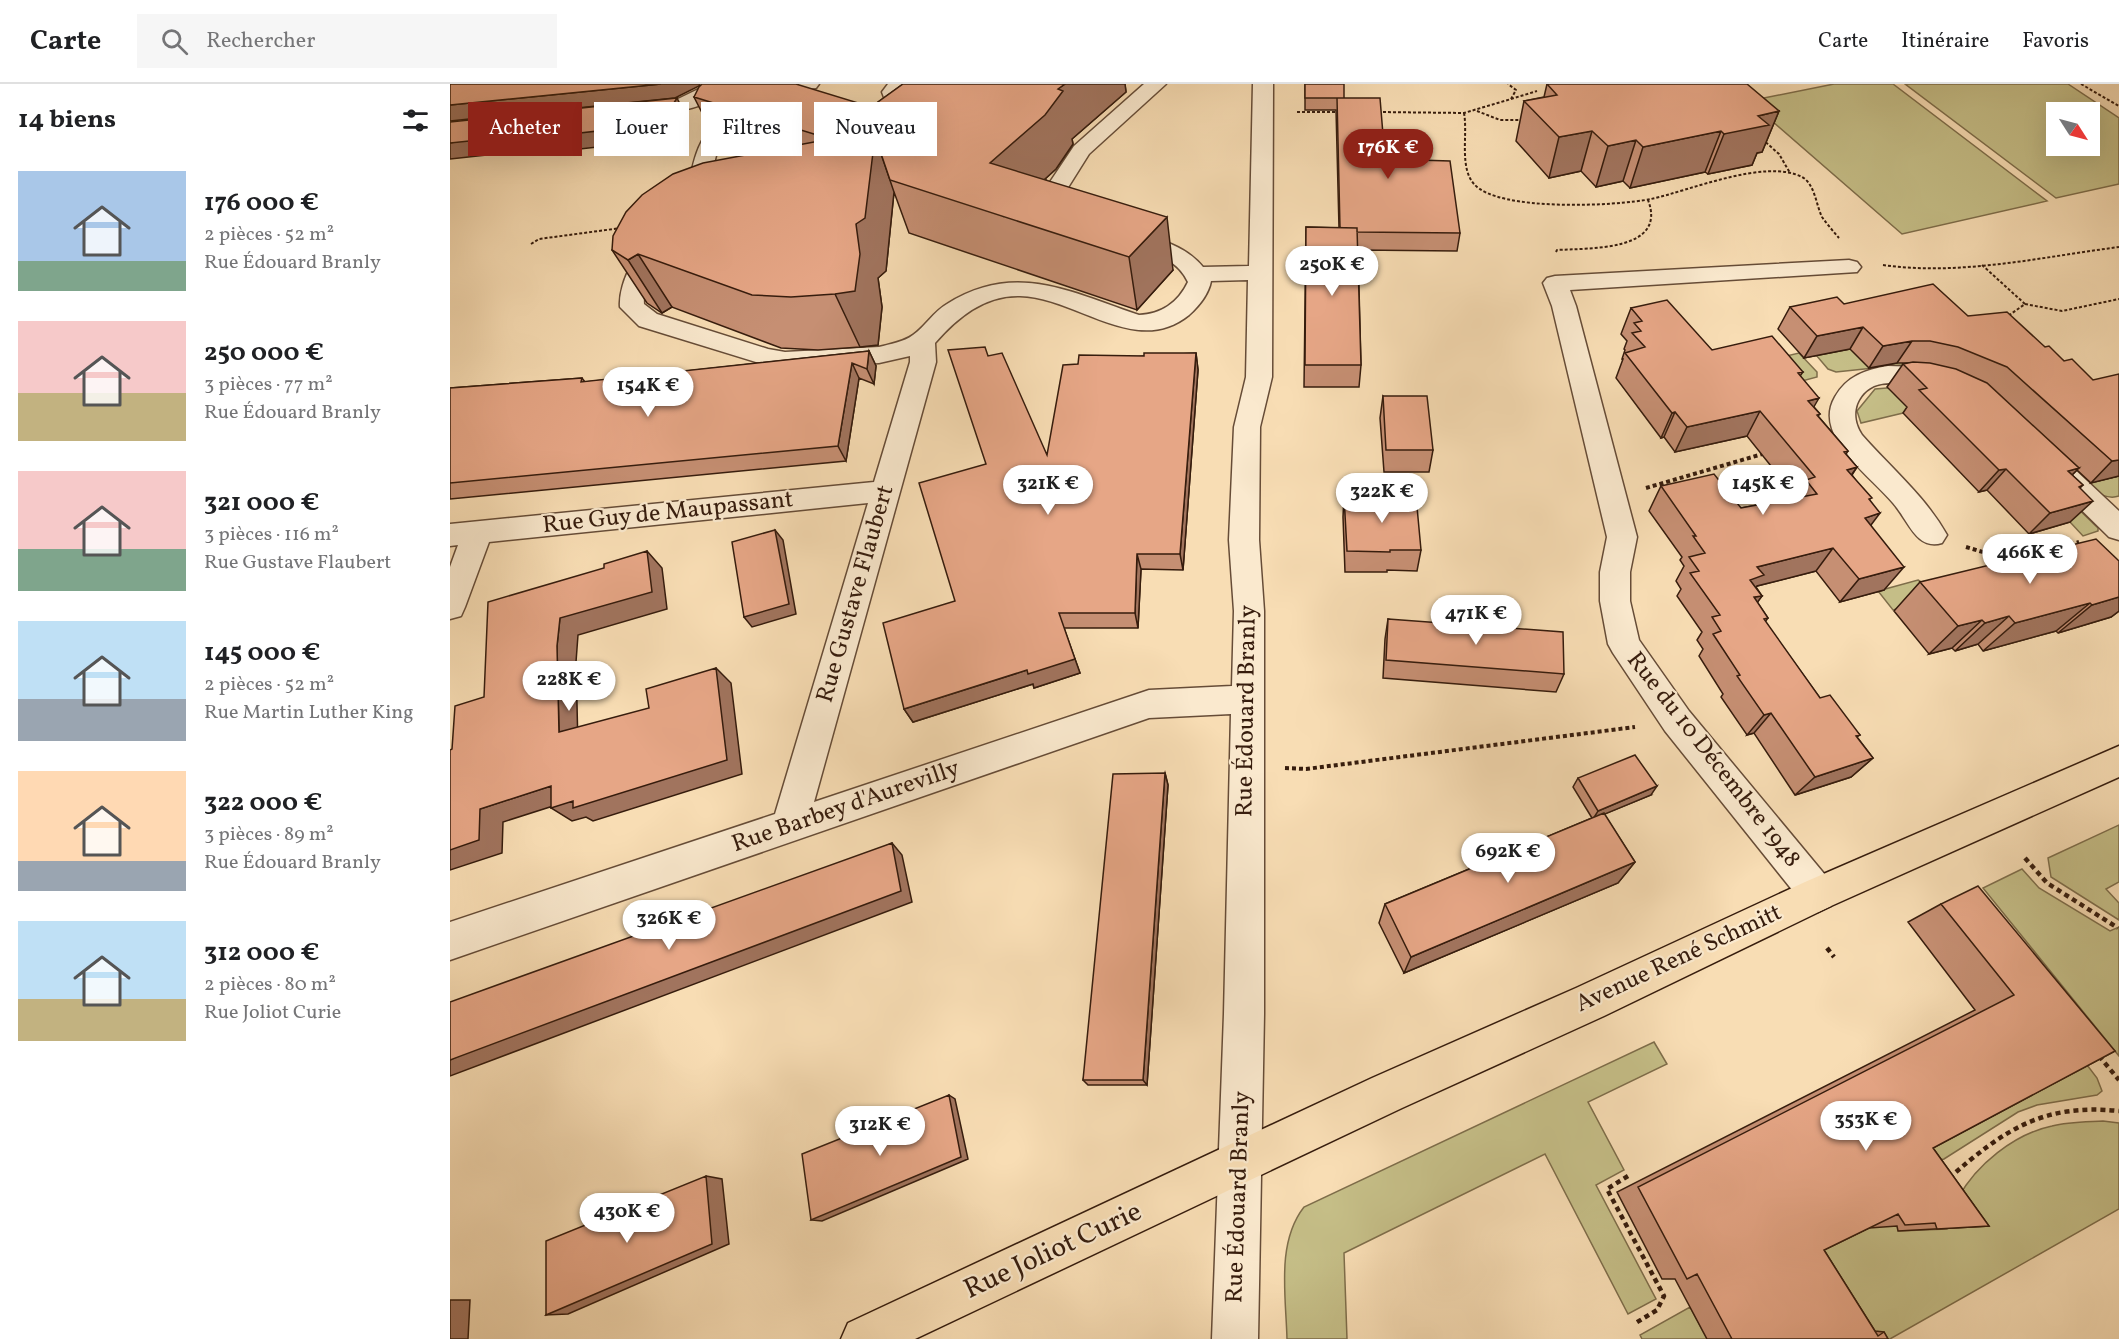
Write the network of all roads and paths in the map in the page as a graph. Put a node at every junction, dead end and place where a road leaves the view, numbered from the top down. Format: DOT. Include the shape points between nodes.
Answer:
graph roads {
  1 [pos="721,84"];
  2 [pos="809,84"];
  3 [pos="898,84"];
  4 [pos="951,84"];
  5 [pos="1156,84"];
  6 [pos="1508,84"];
  7 [pos="2081,84"];
  8 [pos="757,85"];
  9 [pos="1537,91"];
  10 [pos="1263,98"];
  11 [pos="1511,99"];
  12 [pos="689,102"];
  13 [pos="2119,106"];
  14 [pos="1477,111"];
  15 [pos="1341,112"];
  16 [pos="1375,112"];
  17 [pos="1464,113"];
  18 [pos="1531,118"];
  19 [pos="1762,139"];
  20 [pos="1790,173"];
  21 [pos="1648,200"];
  22 [pos="678,227"];
  23 [pos="1842,240"];
  24 [pos="531,244"];
  25 [pos="2119,247"];
  26 [pos="1555,257"];
  27 [pos="1876,263"];
  28 [pos="1981,265"];
  29 [pos="1849,267"];
  30 [pos="1260,273"];
  31 [pos="1197,274"];
  32 [pos="2119,299"];
  33 [pos="2025,304"];
  34 [pos="2007,317"];
  35 [pos="923,352"];
  36 [pos="1968,390"];
  37 [pos="2039,452"];
  38 [pos="1768,453"];
  39 [pos="886,491"];
  40 [pos="1613,498"];
  41 [pos="2117,523"];
  42 [pos="464,534"];
  43 [pos="1932,535"];
  44 [pos="2080,542"];
  45 [pos="2038,554"];
  46 [pos="2017,560"];
  47 [pos="450,607"];
  48 [pos="1247,699"];
  49 [pos="1677,721"];
  50 [pos="2119,761"];
  51 [pos="1246,765"];
  52 [pos="789,826"];
  53 [pos="2025,858"];
  54 [pos="1818,894"];
  55 [pos="2118,928"];
  56 [pos="450,941"];
  57 [pos="1827,948"];
  58 [pos="1834,957"];
  59 [pos="2094,1048"];
  60 [pos="2119,1080"];
  61 [pos="2119,1111"];
  62 [pos="1241,1163"];
  63 [pos="1628,1176"];
  64 [pos="1946,1180"];
  65 [pos="1634,1324"];
  66 [pos="864,1339"];
  67 [pos="1235,1339"];
  1 -- 12 [label="street"];
  2 -- 8 [label="street"];
  3 -- 4 [label="street" via="892,96 912,105 940,100 951,91"];
  5 -- 31 [label="street" via="1081,150 1051,197 1054,210 1180,255"];
  6 -- 11 [label="path" via="1516,90"];
  7 -- 13 [label="path"];
  8 -- 22 [label="street" via="756,101 711,142 701,190"];
  9 -- 11 [label="path"];
  10 -- 15 [label="path"];
  10 -- 30 [label="street, Rue Édouard Branly"];
  11 -- 14 [label="path"];
  14 -- 17 [label="path"];
  14 -- 18 [label="path" via="1496,120"];
  16 -- 17 [label="path"];
  17 -- 21 [label="path" via="1469,174 1476,186 1488,194 1525,203 1561,205"];
  19 -- 20 [label="path" via="1779,154"];
  20 -- 21 [label="path" via="1710,182"];
  20 -- 23 [label="path" via="1804,177 1823,217"];
  21 -- 26 [label="path" via="1652,218 1646,230 1630,243 1557,250"];
  22 -- 24 [label="path" via="645,224 539,239"];
  22 -- 35 [label="street" via="640,271 630,293 632,307 648,320 785,360 879,355 901,350"];
  25 -- 28 [label="path"];
  27 -- 28 [label="path" via="1911,268"];
  28 -- 33 [label="path"];
  29 -- 40 [label="street, Rue du 10 Décembre 1948" via="1555,283"];
  30 -- 31 [label="street"];
  30 -- 48 [label="street, Rue Édouard Branly" via="1259,376 1250,408 1246,450"];
  31 -- 35 [label="street" via="1200,282 1196,292 1174,315 1154,323 1137,323 1041,291 1018,288 976,296 945,316"];
  32 -- 33 [label="path" via="2062,311"];
  33 -- 34 [label="path"];
  35 -- 39 [label="street, Rue Gustave Flaubert"];
  36 -- 43 [label="street" via="1932,378 1889,375 1859,385 1847,398 1841,414 1845,432"];
  37 -- 41 [label="street"];
  38 -- 40 [label="path"];
  39 -- 42 [label="street, Rue Guy de Maupassant"];
  39 -- 52 [label="street, Rue Gustave Flaubert"];
  40 -- 49 [label="street, Rue du 10 Décembre 1948" via="1622,537 1615,573 1615,601 1624,644"];
  42 -- 47 [label="street"];
  43 -- 46 [label="path"];
  44 -- 45 [label="path"];
  48 -- 51 [label="street, Rue Édouard Branly"];
  48 -- 52 [label="street, Rue Barbey d'Aurevilly" via="1149,705"];
  49 -- 51 [label="path" via="1306,769"];
  49 -- 54 [label="street, Rue du 10 Décembre 1948"];
  50 -- 54 [label="main road, Avenue René Schmitt"];
  51 -- 62 [label="street, Rue Édouard Branly"];
  52 -- 56 [label="street, Rue Barbey d'Aurevilly"];
  53 -- 55 [label="path" via="2047,883"];
  54 -- 62 [label="main road, Avenue René Schmitt"];
  57 -- 58 [label="path"];
  59 -- 60 [label="path"];
  61 -- 64 [label="path" via="2096,1108 2034,1118 1991,1141"];
  62 -- 66 [label="main road, Rue Joliot Curie"];
  62 -- 67 [label="street, Rue Édouard Branly"];
  63 -- 65 [label="path" via="1607,1189 1664,1296 1656,1311"];
}
